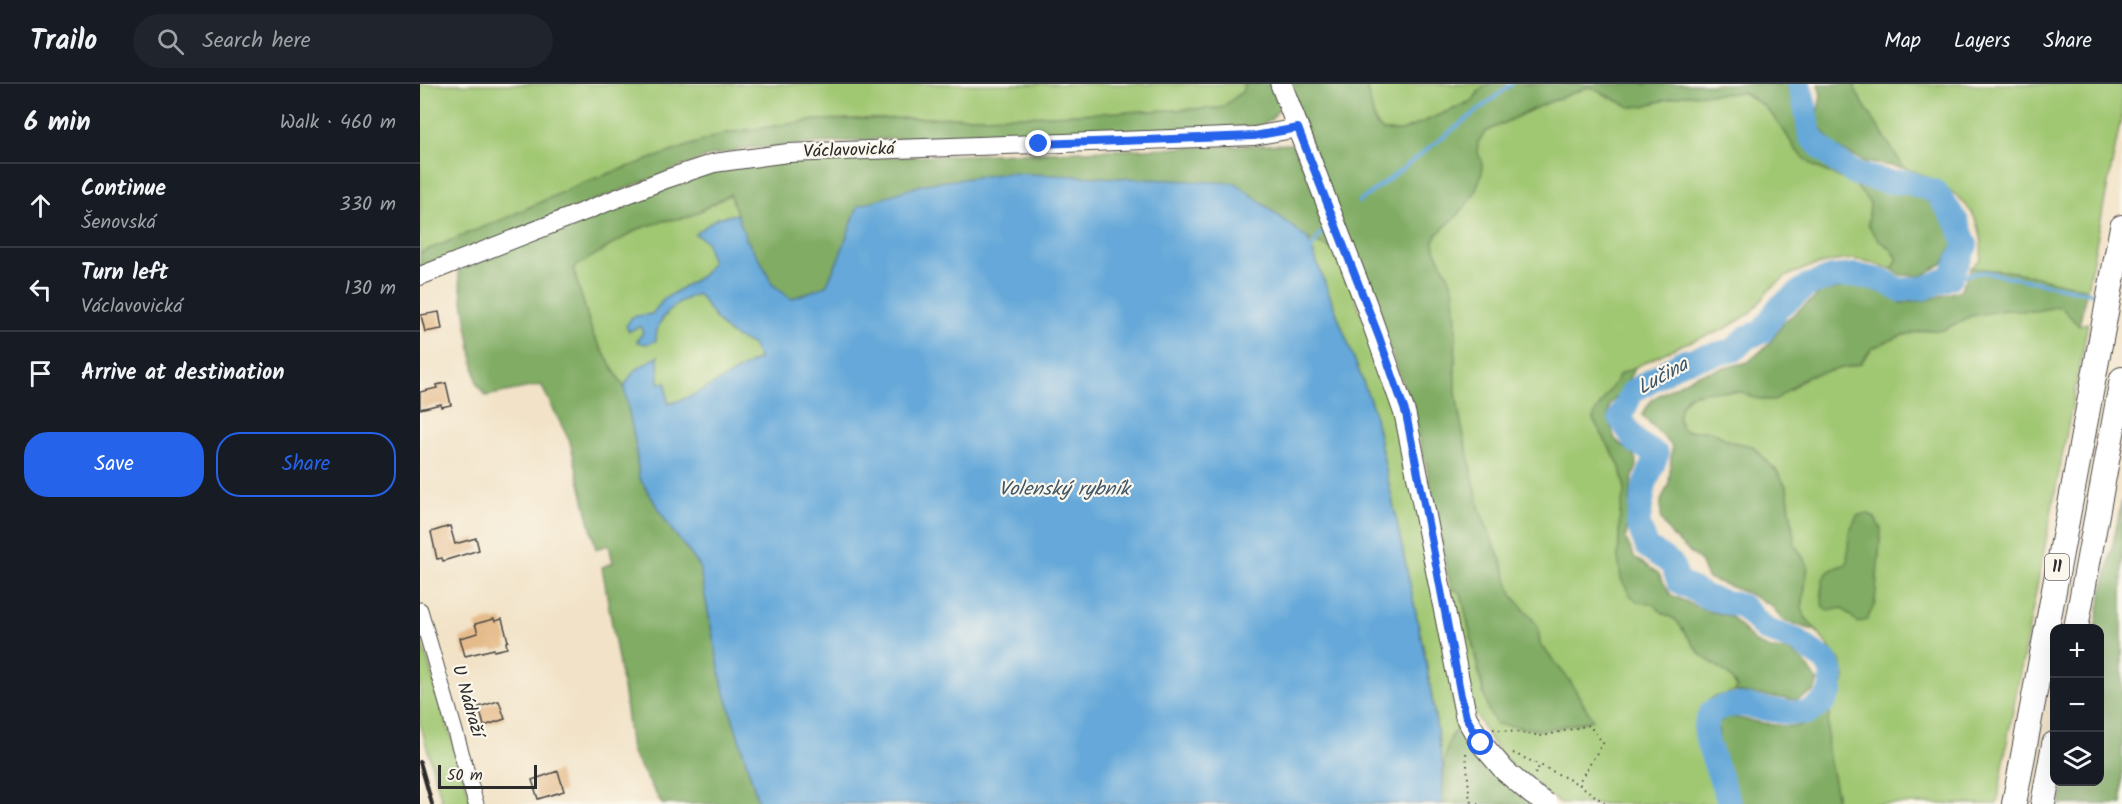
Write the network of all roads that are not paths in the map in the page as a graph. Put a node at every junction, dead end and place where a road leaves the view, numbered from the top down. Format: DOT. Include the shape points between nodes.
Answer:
graph roads {
  1 [pos="1281,84"];
  2 [pos="1298,128"];
  3 [pos="2122,227"];
  4 [pos="420,276"];
  5 [pos="2122,379"];
  6 [pos="420,610"];
  7 [pos="2077,624"];
  8 [pos="2050,769"];
  9 [pos="476,804"];
  10 [pos="1547,804"];
  11 [pos="2014,804"];
  12 [pos="2043,804"];
  1 -- 2 [label="main road"];
  2 -- 4 [label="street, Václavovická" via="1254,136 788,153 714,164 666,179"];
  2 -- 10 [label="main road, bridge" via="1406,414 1466,717 1481,743 1505,771"];
  3 -- 11 [label="highway, 11"];
  5 -- 7 [label="highway, 11"];
  6 -- 9 [label="street, U Nádraží"];
  8 -- 12 [label="highway"];
}
